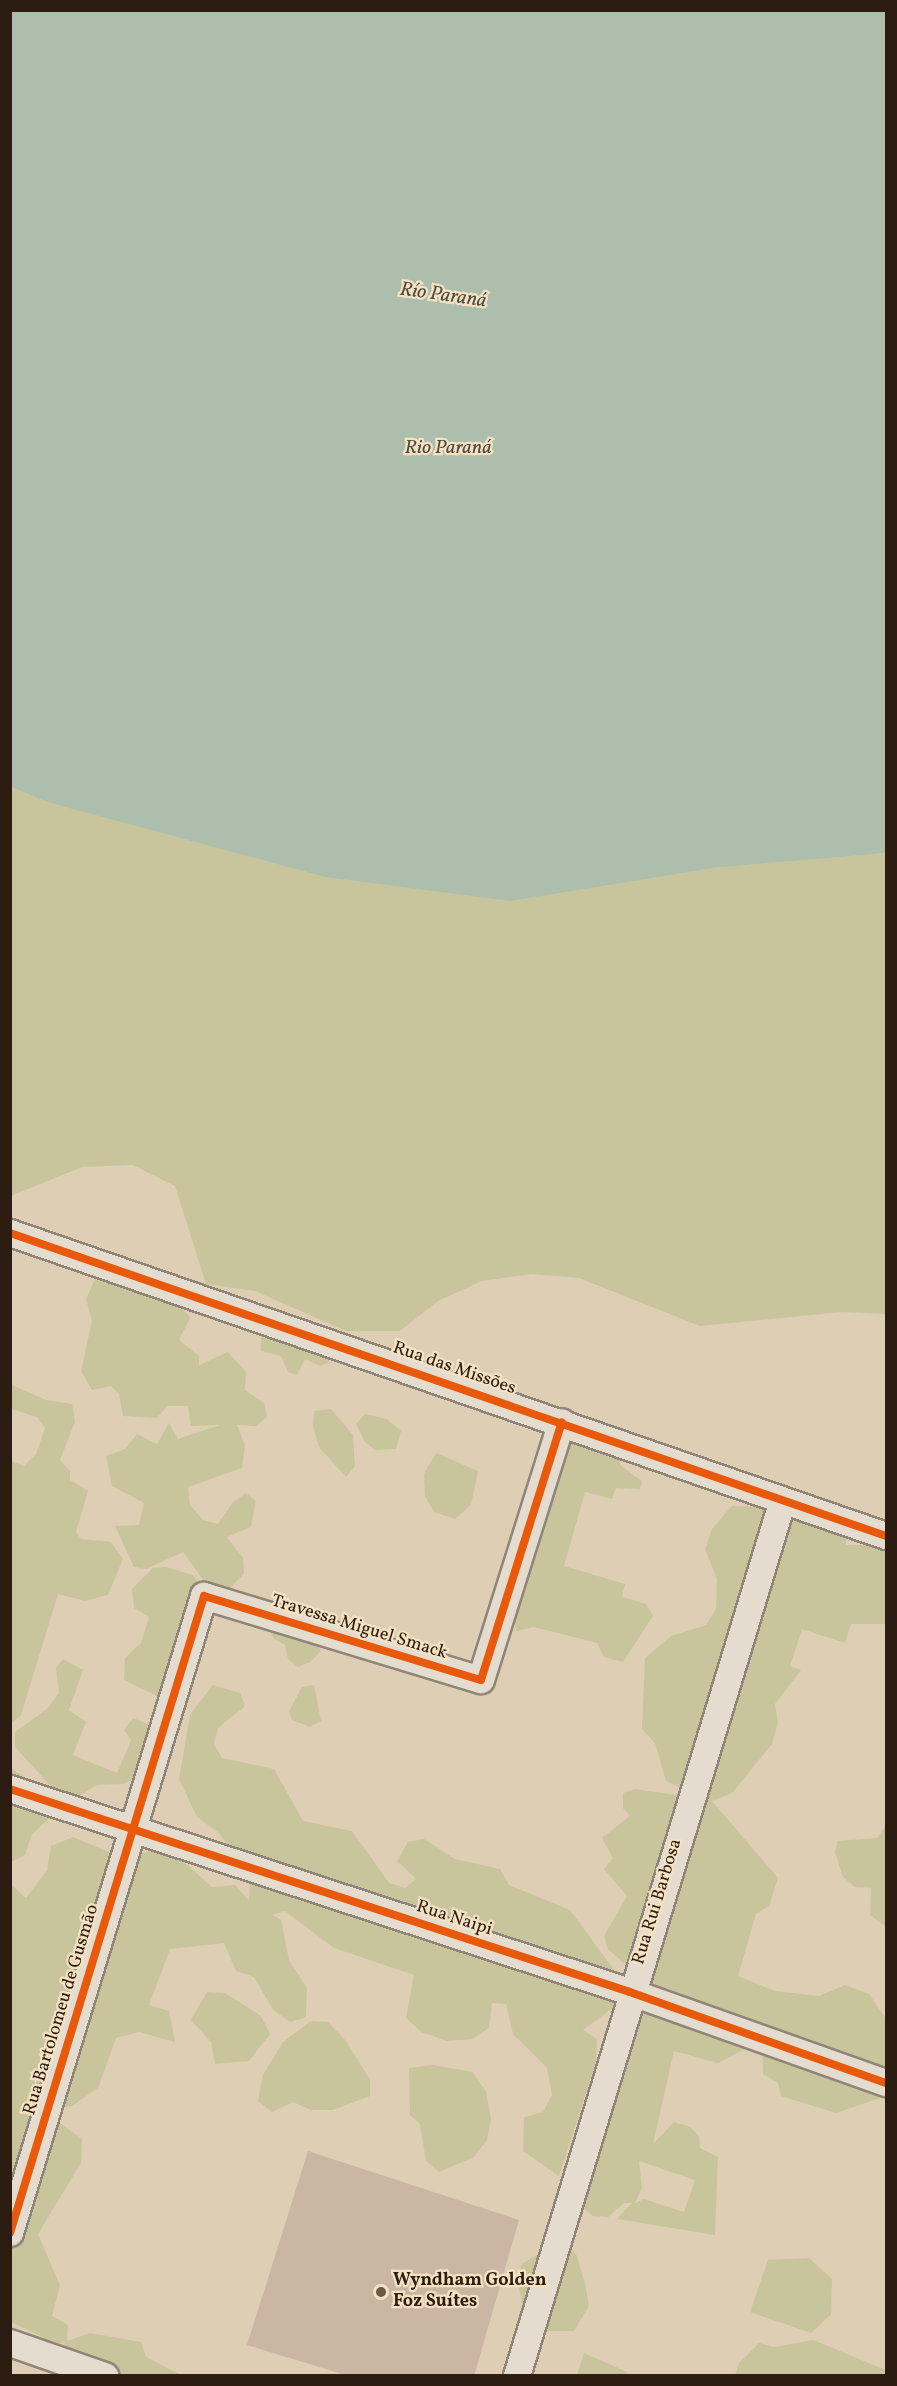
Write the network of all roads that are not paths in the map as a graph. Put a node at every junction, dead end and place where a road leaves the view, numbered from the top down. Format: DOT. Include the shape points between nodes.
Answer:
graph roads {
  1 [pos="10,1233"];
  2 [pos="562,1422"];
  3 [pos="783,1500"];
  4 [pos="886,1536"];
  5 [pos="10,1789"];
  6 [pos="132,1830"];
  7 [pos="630,1992"];
  8 [pos="886,2083"];
  9 [pos="10,2234"];
  10 [pos="10,2343"];
  11 [pos="105,2376"];
  12 [pos="517,2376"];
  1 -- 2 [label="street, Rua das Missões"];
  2 -- 3 [label="street, Rua das Missões"];
  2 -- 6 [label="street, Travessa Miguel Smack" via="482,1680 204,1596"];
  3 -- 4 [label="street, Rua das Missões"];
  3 -- 7 [label="street, Rua Rui Barbosa"];
  5 -- 6 [label="street, Rua Naipi"];
  6 -- 7 [label="street, Rua Naipi"];
  6 -- 9 [label="street, Rua Bartolomeu de Gusmão"];
  7 -- 8 [label="street, Rua Naipi"];
  7 -- 12 [label="street, Rua Rui Barbosa"];
  10 -- 11 [label="street"];
}
